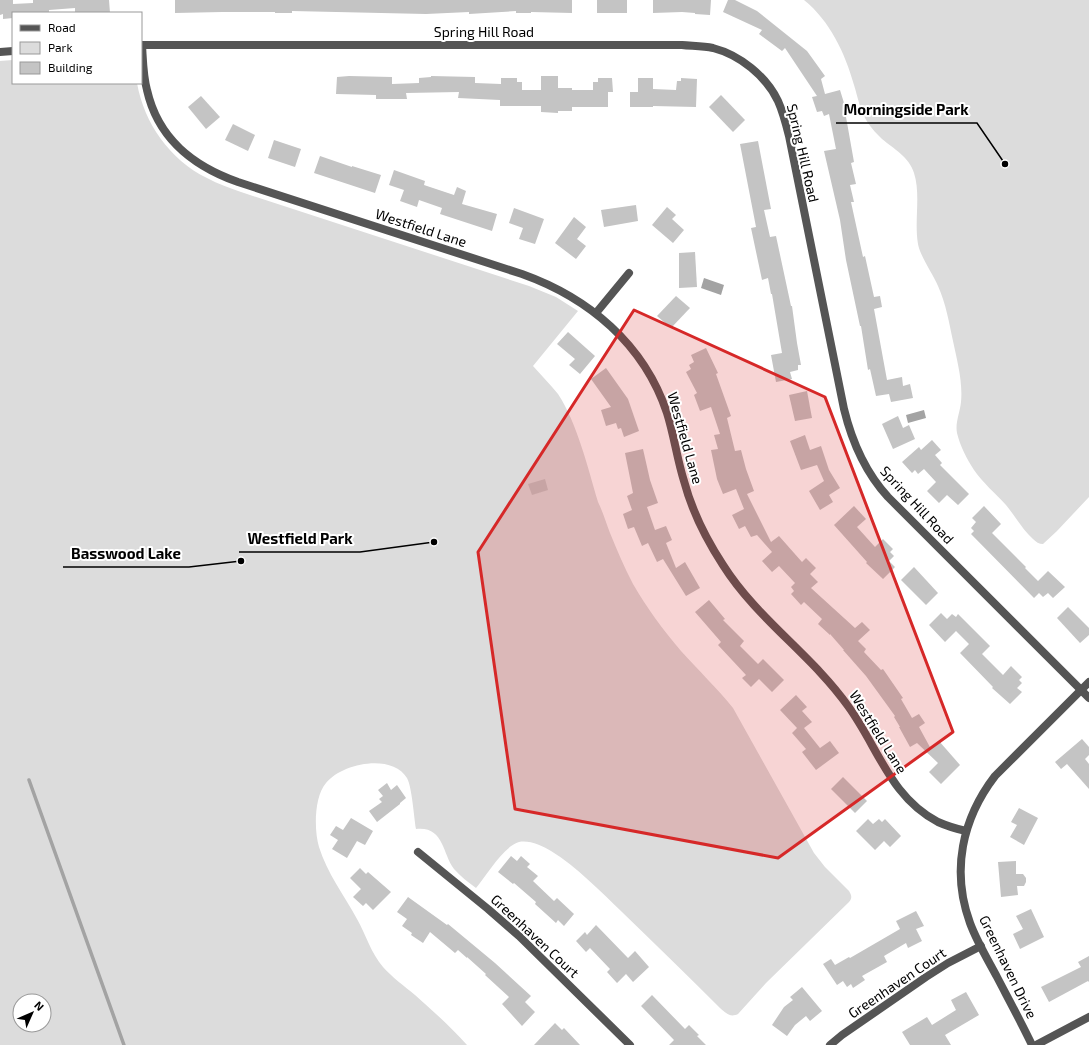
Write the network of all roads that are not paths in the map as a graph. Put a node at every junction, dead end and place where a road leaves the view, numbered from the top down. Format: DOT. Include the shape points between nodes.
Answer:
graph roads {
  1 [pos="142,45"];
  2 [pos="12,51"];
  3 [pos="0,52"];
  4 [pos="142,54"];
  5 [pos="629,272"];
  6 [pos="596,313"];
  7 [pos="1089,682"];
  8 [pos="1081,690"];
  9 [pos="1089,698"];
  10 [pos="966,831"];
  11 [pos="418,852"];
  12 [pos="981,946"];
  13 [pos="1089,1017"];
  14 [pos="630,1045"];
  15 [pos="830,1045"];
  16 [pos="1032,1045"];
  17 [pos="1036,1045"];
  1 -- 8 [label="street, Spring Hill Road" via="682,45 717,49 746,64 772,90 784,118 844,409 851,437 860,457 872,478 888,497"];
  2 -- 3 [label="street"];
  4 -- 6 [label="street, Westfield Lane" via="146,89 156,115 178,147 204,167 238,182 528,276 572,297"];
  5 -- 6 [label="street"];
  6 -- 10 [label="street, Westfield Lane" via="618,332 643,364 655,385 669,420 691,503 710,543 731,577 752,603 834,687 861,724 887,772 902,793 931,818"];
  7 -- 8 [label="street, Greenhaven Drive"];
  8 -- 9 [label="street, Spring Hill Road"];
  8 -- 10 [label="street, Greenhaven Drive" via="996,776 976,806"];
  10 -- 12 [label="street, Greenhaven Drive" via="961,864 963,891 968,916"];
  11 -- 14 [label="street, Greenhaven Court" via="524,941"];
  12 -- 15 [label="street, Greenhaven Court" via="926,977"];
  12 -- 16 [label="street, Greenhaven Drive"];
  13 -- 17 [label="street"];
}
